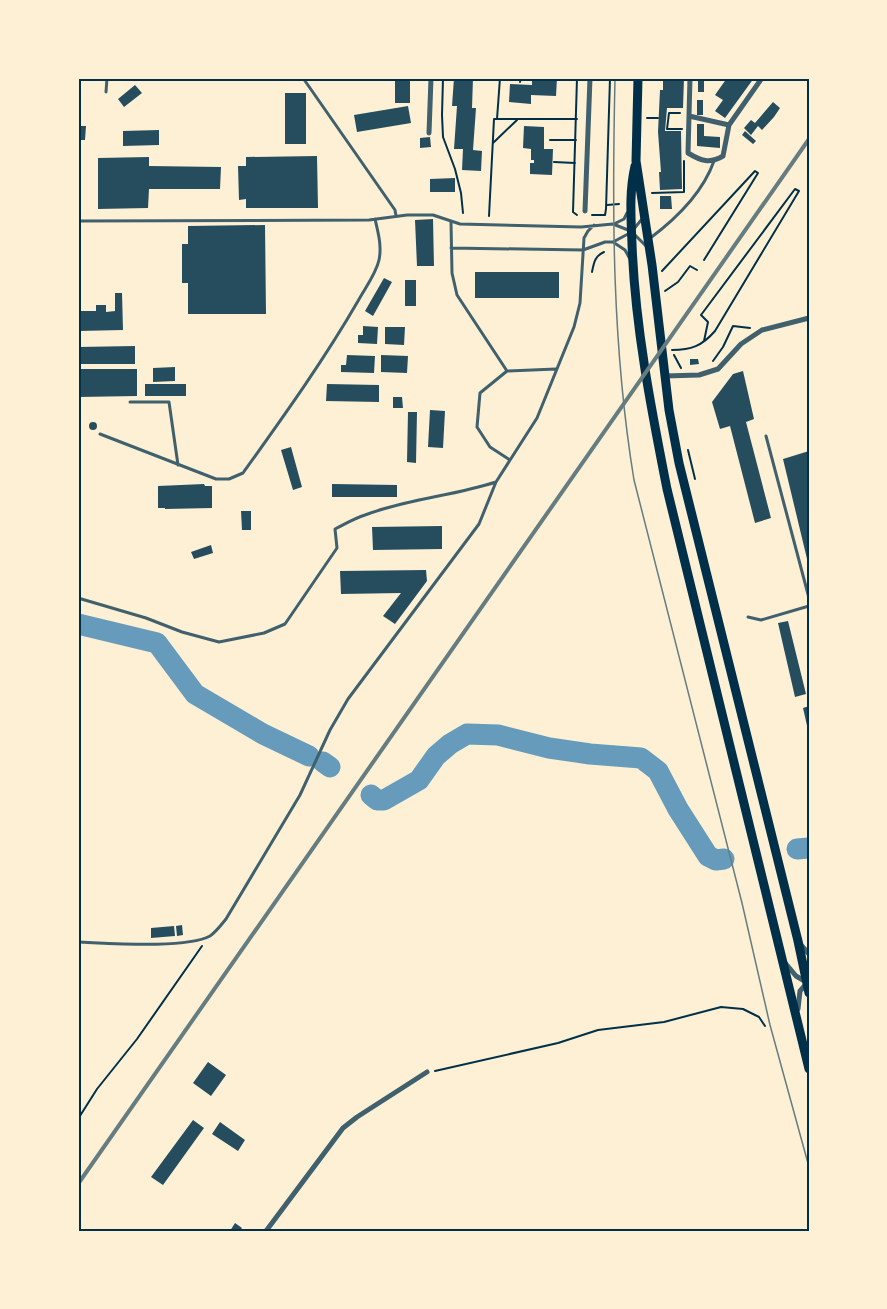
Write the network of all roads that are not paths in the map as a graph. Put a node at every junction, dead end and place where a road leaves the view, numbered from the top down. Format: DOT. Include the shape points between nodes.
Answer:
graph roads {
  1 [pos="107,78"];
  2 [pos="303,78"];
  3 [pos="431,78"];
  4 [pos="590,78"];
  5 [pos="639,78"];
  6 [pos="690,78"];
  7 [pos="762,78"];
  8 [pos="106,92"];
  9 [pos="687,115"];
  10 [pos="729,125"];
  11 [pos="429,133"];
  12 [pos="636,161"];
  13 [pos="714,161"];
  14 [pos="630,207"];
  15 [pos="644,210"];
  16 [pos="585,211"];
  17 [pos="396,216"];
  18 [pos="375,219"];
  19 [pos="78,220"];
  20 [pos="451,222"];
  21 [pos="613,224"];
  22 [pos="594,225"];
  23 [pos="631,232"];
  24 [pos="648,240"];
  25 [pos="613,242"];
  26 [pos="450,248"];
  27 [pos="583,250"];
  28 [pos="650,254"];
  29 [pos="632,264"];
  30 [pos="809,318"];
  31 [pos="556,369"];
  32 [pos="507,371"];
  33 [pos="665,376"];
  34 [pos="130,402"];
  35 [pos="100,434"];
  36 [pos="766,436"];
  37 [pos="510,460"];
  38 [pos="178,465"];
  39 [pos="496,482"];
  40 [pos="78,598"];
  41 [pos="809,598"];
  42 [pos="809,606"];
  43 [pos="748,617"];
  44 [pos="798,941"];
  45 [pos="78,942"];
  46 [pos="809,954"];
  47 [pos="782,957"];
  48 [pos="808,982"];
  49 [pos="809,993"];
  50 [pos="797,1018"];
  51 [pos="809,1070"];
  52 [pos="427,1072"];
  53 [pos="266,1231"];
  1 -- 8 [label="lane"];
  2 -- 17 [label="lane"];
  3 -- 11 [label="street"];
  4 -- 16 [label="street"];
  5 -- 12 [label="highway"];
  6 -- 9 [label="street"];
  7 -- 10 [label="street"];
  9 -- 10 [label="street"];
  9 -- 13 [label="street" via="688,153"];
  10 -- 13 [label="street" via="723,156"];
  12 -- 14 [label="highway"];
  12 -- 15 [label="highway"];
  13 -- 24 [label="lane" via="708,178"];
  14 -- 21 [label="lane" via="624,219"];
  14 -- 23 [label="highway"];
  15 -- 23 [label="lane"];
  15 -- 24 [label="highway"];
  17 -- 18 [label="lane"];
  17 -- 20 [label="lane" via="433,215"];
  18 -- 19 [label="lane"];
  18 -- 38 [label="lane" via="380,243 373,274 297,397 243,473 230,479 216,479"];
  20 -- 22 [label="lane"];
  20 -- 26 [label="lane"];
  21 -- 22 [label="lane"];
  21 -- 23 [label="lane"];
  22 -- 27 [label="lane" via="588,231"];
  23 -- 25 [label="lane"];
  23 -- 28 [label="lane"];
  23 -- 29 [label="highway"];
  24 -- 28 [label="highway"];
  25 -- 27 [label="lane"];
  25 -- 29 [label="lane" via="625,250"];
  26 -- 27 [label="lane"];
  26 -- 32 [label="lane" via="457,295"];
  27 -- 31 [label="lane" via="580,303"];
  28 -- 33 [label="highway"];
  29 -- 47 [label="highway" via="652,415 667,489"];
  30 -- 33 [label="street" via="762,330 741,344 717,369 699,375"];
  31 -- 32 [label="lane"];
  31 -- 37 [label="lane" via="537,418"];
  32 -- 37 [label="lane" via="480,393 477,427 490,447"];
  33 -- 44 [label="highway" via="679,463"];
  34 -- 38 [label="lane" via="169,402"];
  35 -- 38 [label="lane"];
  36 -- 41 [label="lane"];
  37 -- 39 [label="lane"];
  39 -- 40 [label="lane" via="364,515 335,529 337,548 285,624 264,633 219,642"];
  39 -- 45 [label="lane" via="479,524 348,699 300,795 226,919 209,936 193,941"];
  42 -- 43 [label="lane" via="761,620"];
  44 -- 46 [label="street"];
  44 -- 48 [label="highway"];
  47 -- 48 [label="street" via="791,970"];
  47 -- 50 [label="highway"];
  48 -- 49 [label="highway"];
  48 -- 50 [label="street" via="800,991"];
  50 -- 51 [label="highway"];
  52 -- 53 [label="street" via="343,1128"];
}
